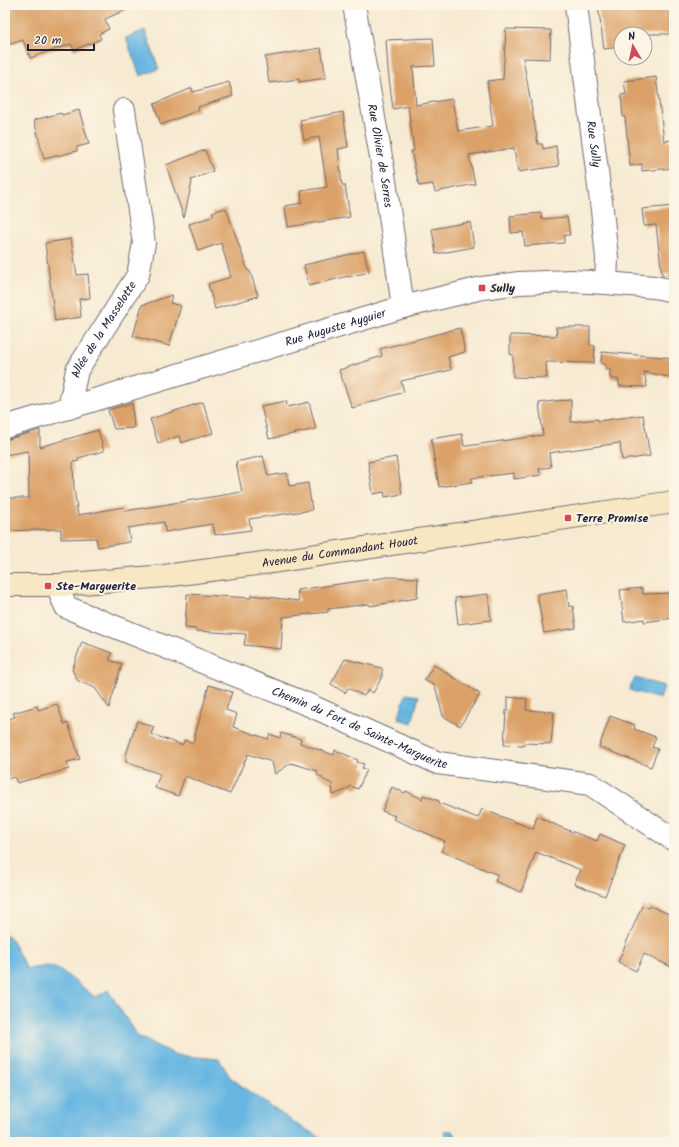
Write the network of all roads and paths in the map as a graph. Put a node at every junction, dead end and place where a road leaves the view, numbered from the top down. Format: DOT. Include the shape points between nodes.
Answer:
graph roads {
  1 [pos="354,5"];
  2 [pos="576,5"];
  3 [pos="124,110"];
  4 [pos="606,283"];
  5 [pos="674,291"];
  6 [pos="403,307"];
  7 [pos="69,408"];
  8 [pos="5,427"];
  9 [pos="674,502"];
  10 [pos="5,585"];
  11 [pos="59,585"];
  12 [pos="674,840"];
  1 -- 6 [label="street, Rue Olivier de Serres" via="384,174"];
  2 -- 4 [label="street, Rue Sully" via="602,210 607,258"];
  3 -- 7 [label="street, Allée de la Masselotte" via="144,243 138,275 77,370"];
  4 -- 5 [label="street, Rue Auguste Ayguier"];
  4 -- 6 [label="street, Rue Auguste Ayguier" via="519,283 482,288"];
  6 -- 7 [label="street, Rue Auguste Ayguier"];
  7 -- 8 [label="street, Rue Auguste Ayguier"];
  9 -- 11 [label="main road, Avenue du Commandant Houot" via="164,576"];
  10 -- 11 [label="main road, Avenue du Commandant Houot"];
  11 -- 12 [label="street, Chemin du Fort de Sainte-Marguerite" via="60,596 66,607 309,705 438,763 590,784"];
}
